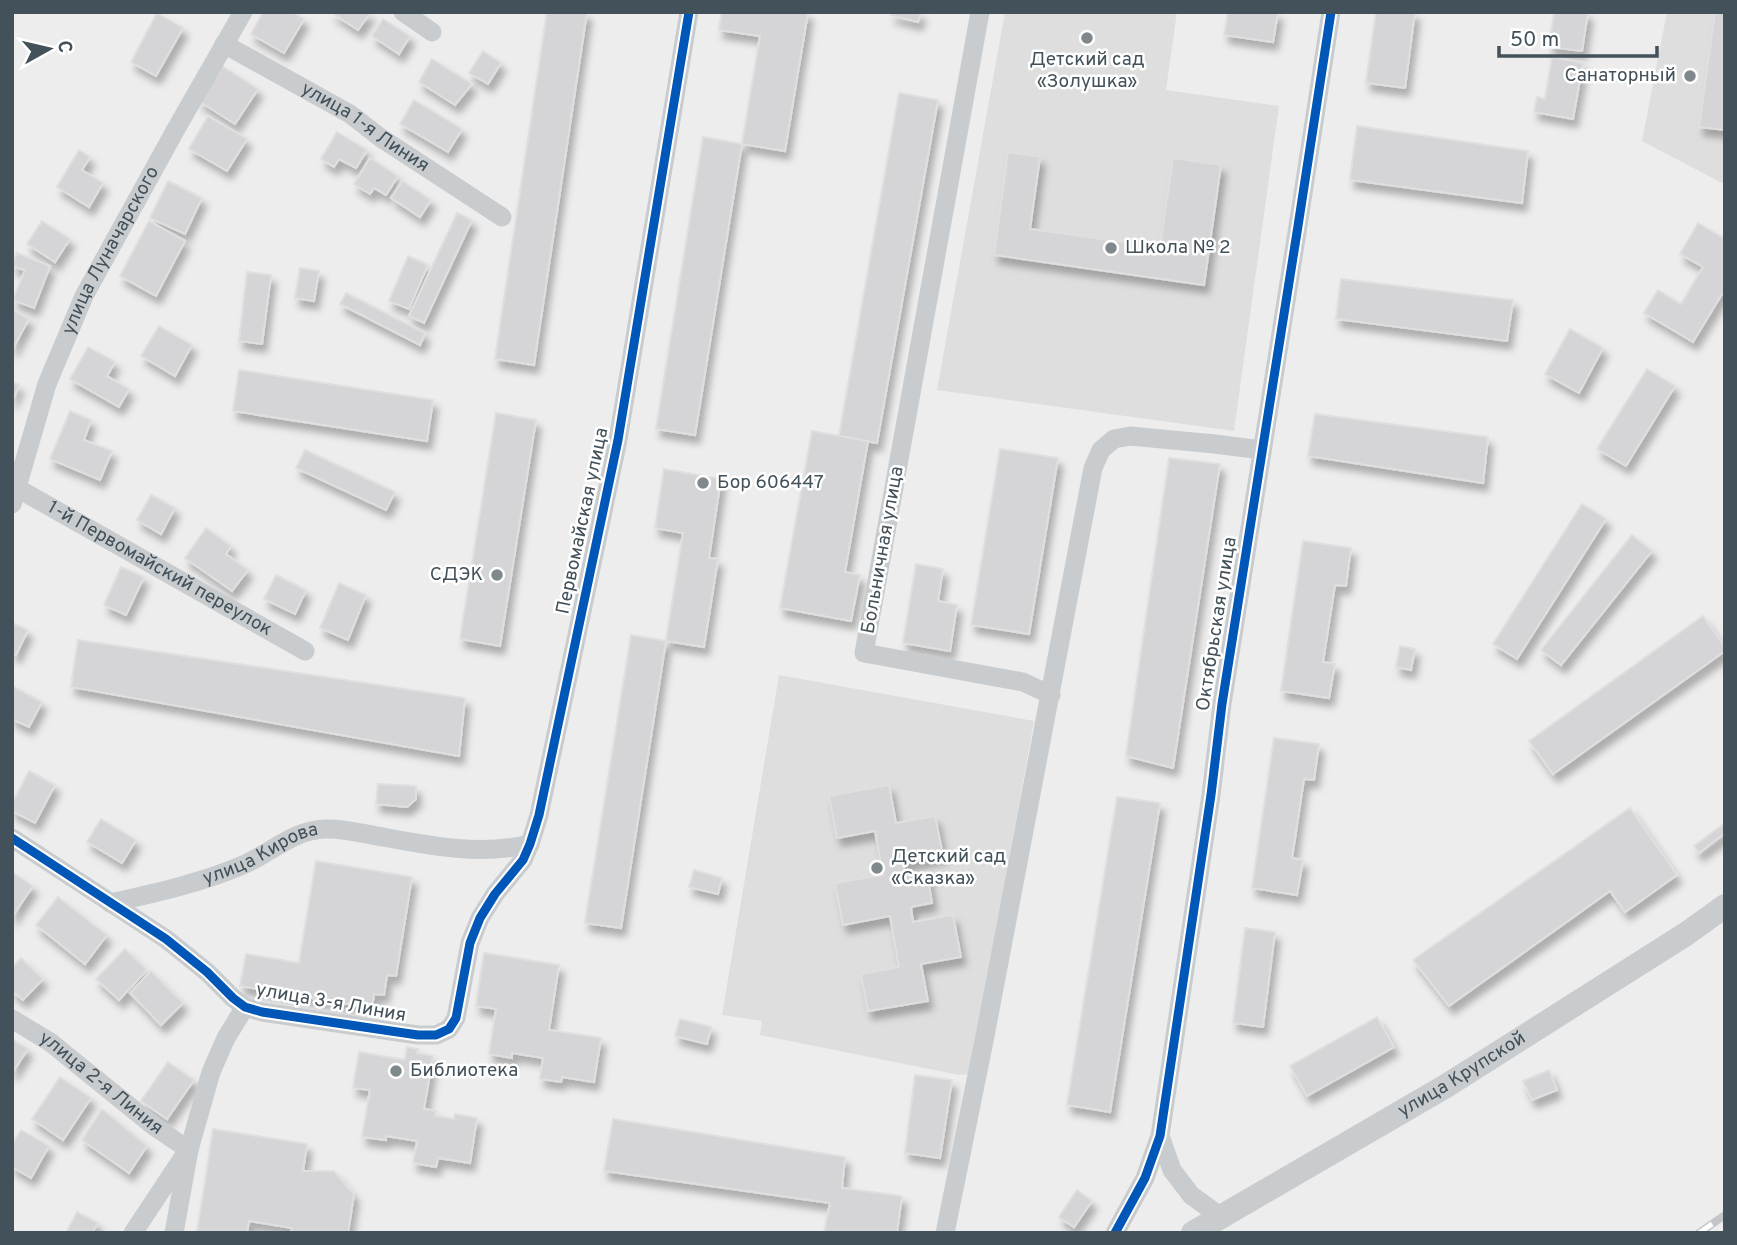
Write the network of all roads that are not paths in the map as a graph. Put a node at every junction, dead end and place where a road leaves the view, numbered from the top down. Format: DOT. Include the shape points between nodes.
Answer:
graph roads {
  1 [pos="243,12"];
  2 [pos="403,12"];
  3 [pos="689,12"];
  4 [pos="980,12"];
  5 [pos="1331,12"];
  6 [pos="432,32"];
  7 [pos="224,44"];
  8 [pos="502,217"];
  9 [pos="1262,450"];
  10 [pos="15,496"];
  11 [pos="305,651"];
  12 [pos="1051,695"];
  13 [pos="12,838"];
  14 [pos="530,844"];
  15 [pos="110,903"];
  16 [pos="1725,906"];
  17 [pos="245,1007"];
  18 [pos="456,1018"];
  19 [pos="12,1019"];
  20 [pos="1160,1136"];
  21 [pos="189,1150"];
  22 [pos="1221,1217"];
  23 [pos="133,1233"];
  24 [pos="174,1233"];
  25 [pos="945,1233"];
  26 [pos="1115,1233"];
  27 [pos="1193,1233"];
  1 -- 7 [label="street, улица Луначарского"];
  2 -- 6 [label="street"];
  3 -- 14 [label="street, Первомайская улица" via="618,440"];
  4 -- 12 [label="street, Больничная улица" via="864,653 1023,682"];
  5 -- 9 [label="street, Октябрьская улица"];
  7 -- 8 [label="street, улица 1-я Линия" via="351,114"];
  7 -- 10 [label="street, улица Луначарского" via="84,296 47,384"];
  9 -- 12 [label="street" via="1130,436 1114,439 1101,450 1093,467"];
  9 -- 20 [label="street, Октябрьская улица"];
  10 -- 11 [label="street, 1-й Первомайский переулок"];
  12 -- 25 [label="street"];
  13 -- 15 [label="street"];
  14 -- 15 [label="street, улица Кирова" via="476,850 327,828 310,830 242,866"];
  14 -- 18 [label="street, Первомайская улица" via="480,918 470,943"];
  15 -- 17 [label="street, улица 3-я Линия" via="166,939"];
  16 -- 22 [label="street, улица Крупской" via="1446,1086"];
  17 -- 18 [label="street, улица 3-я Линия" via="418,1035 436,1035 449,1029"];
  17 -- 21 [label="street, улица 3-я Линия" via="211,1072"];
  19 -- 21 [label="street, улица 2-я Линия" via="50,1042"];
  20 -- 22 [label="street" via="1172,1170 1191,1195"];
  20 -- 26 [label="street, Октябрьская улица" via="1145,1178"];
  21 -- 23 [label="street, улица 3-я Линия"];
  21 -- 24 [label="street, улица 3-я Линия"];
  22 -- 27 [label="street, улица Крупской"];
}
